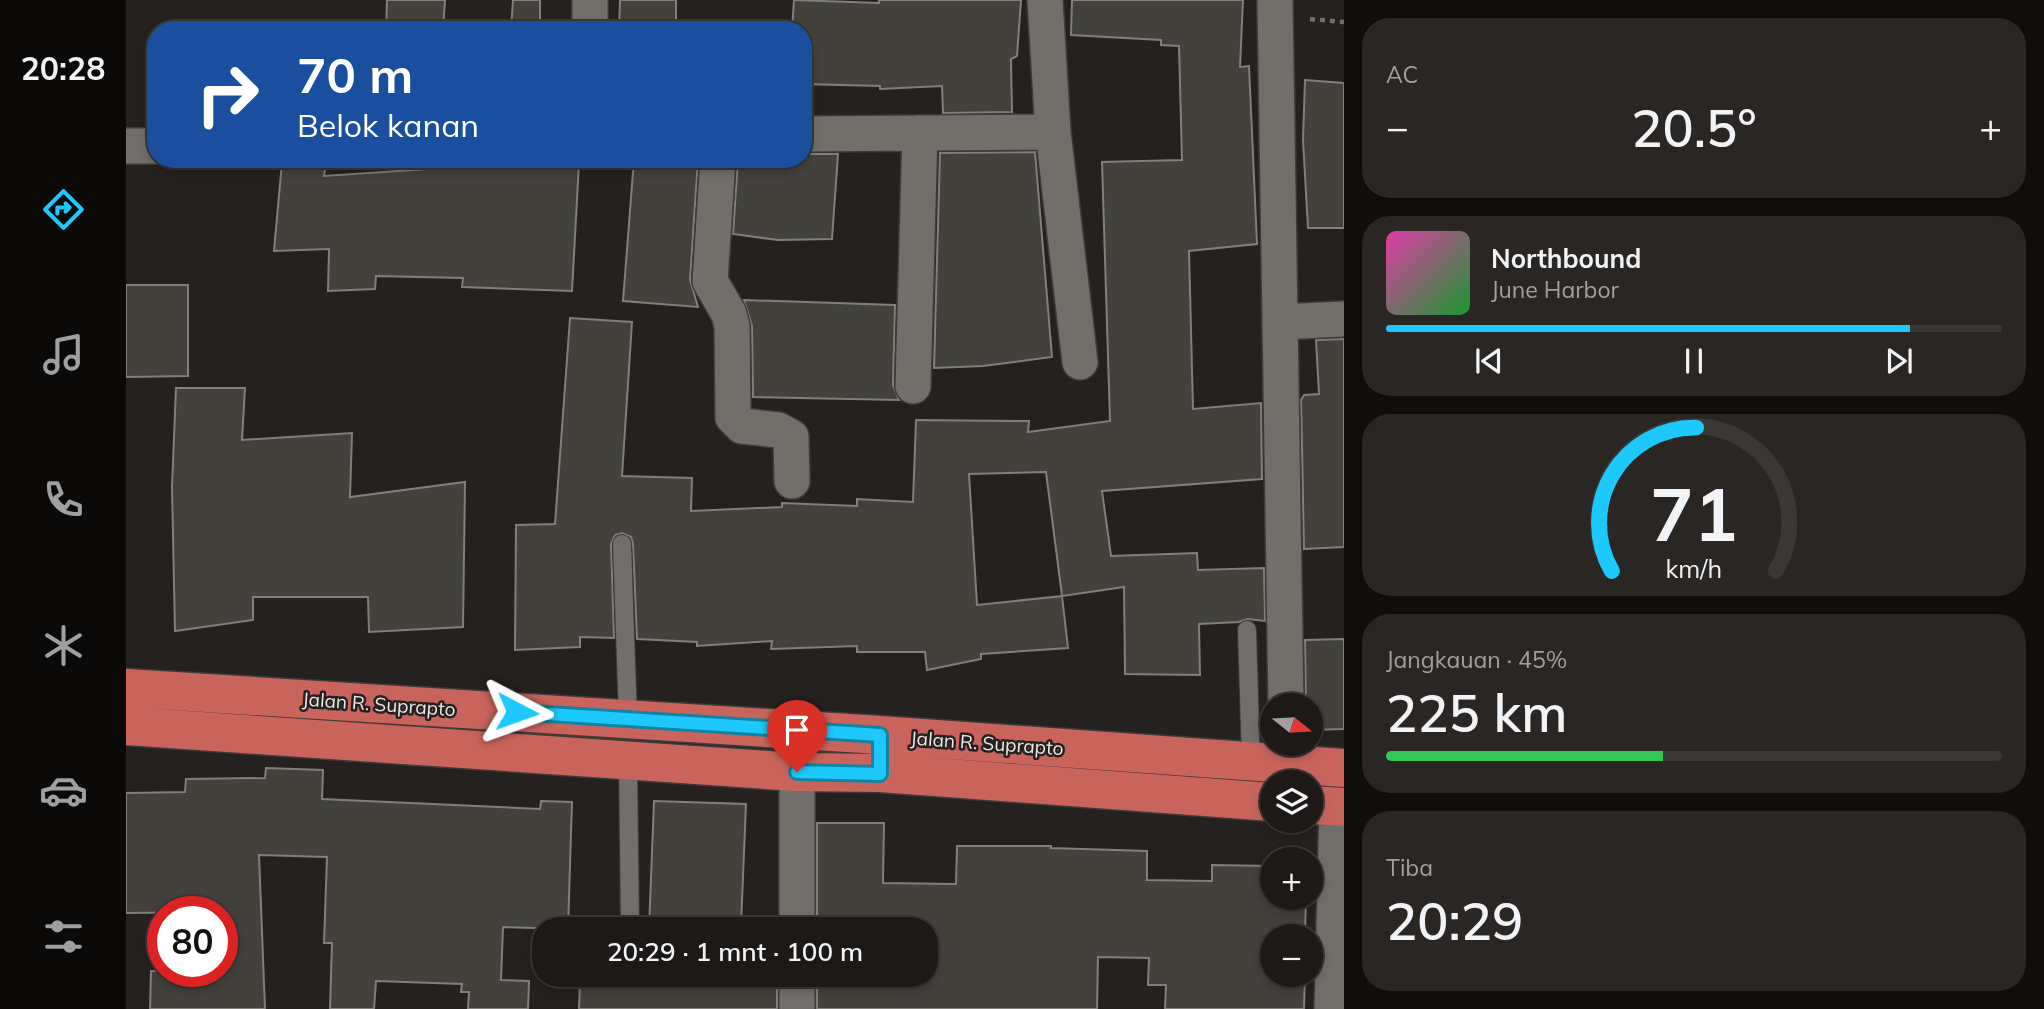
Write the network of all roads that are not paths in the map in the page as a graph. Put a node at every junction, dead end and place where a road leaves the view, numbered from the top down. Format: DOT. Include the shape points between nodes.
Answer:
graph roads {
  1 [pos="590,0"];
  2 [pos="1045,0"];
  3 [pos="1275,0"];
  4 [pos="590,21"];
  5 [pos="1054,132"];
  6 [pos="920,133"];
  7 [pos="812,134"];
  8 [pos="147,145"];
  9 [pos="126,146"];
  10 [pos="717,168"];
  11 [pos="1344,319"];
  12 [pos="1280,322"];
  13 [pos="1080,362"];
  14 [pos="913,386"];
  15 [pos="792,481"];
  16 [pos="622,544"];
  17 [pos="1247,630"];
  18 [pos="126,688"];
  19 [pos="1286,693"];
  20 [pos="628,719"];
  21 [pos="126,726"];
  22 [pos="880,735"];
  23 [pos="1275,757"];
  24 [pos="628,759"];
  25 [pos="1344,768"];
  26 [pos="797,772"];
  27 [pos="880,774"];
  28 [pos="1260,801"];
  29 [pos="1331,806"];
  30 [pos="630,917"];
  31 [pos="797,917"];
  32 [pos="797,987"];
  33 [pos="797,1009"];
  34 [pos="1332,1009"];
  1 -- 4 [label="street"];
  2 -- 5 [label="street"];
  3 -- 12 [label="street"];
  5 -- 6 [label="street"];
  5 -- 13 [label="street"];
  6 -- 7 [label="street"];
  6 -- 14 [label="street"];
  8 -- 9 [label="street"];
  10 -- 15 [label="street" via="710,281 732,327 733,417 742,426 778,430 791,437"];
  11 -- 12 [label="street"];
  12 -- 19 [label="street"];
  16 -- 20 [label="lane"];
  17 -- 23 [label="lane"];
  18 -- 20 [label="highway, Jalan R. Suprapto"];
  20 -- 22 [label="highway, Jalan R. Suprapto"];
  21 -- 24 [label="highway, Jalan R. Suprapto"];
  22 -- 23 [label="highway, Jalan R. Suprapto"];
  22 -- 27 [label="highway"];
  23 -- 25 [label="highway, Jalan R. Suprapto"];
  24 -- 26 [label="highway, Jalan R. Suprapto"];
  24 -- 30 [label="lane"];
  26 -- 27 [label="highway, Jalan R. Suprapto"];
  26 -- 31 [label="street"];
  27 -- 28 [label="highway, Jalan R. Suprapto"];
  29 -- 34 [label="street"];
  32 -- 33 [label="street"];
}
